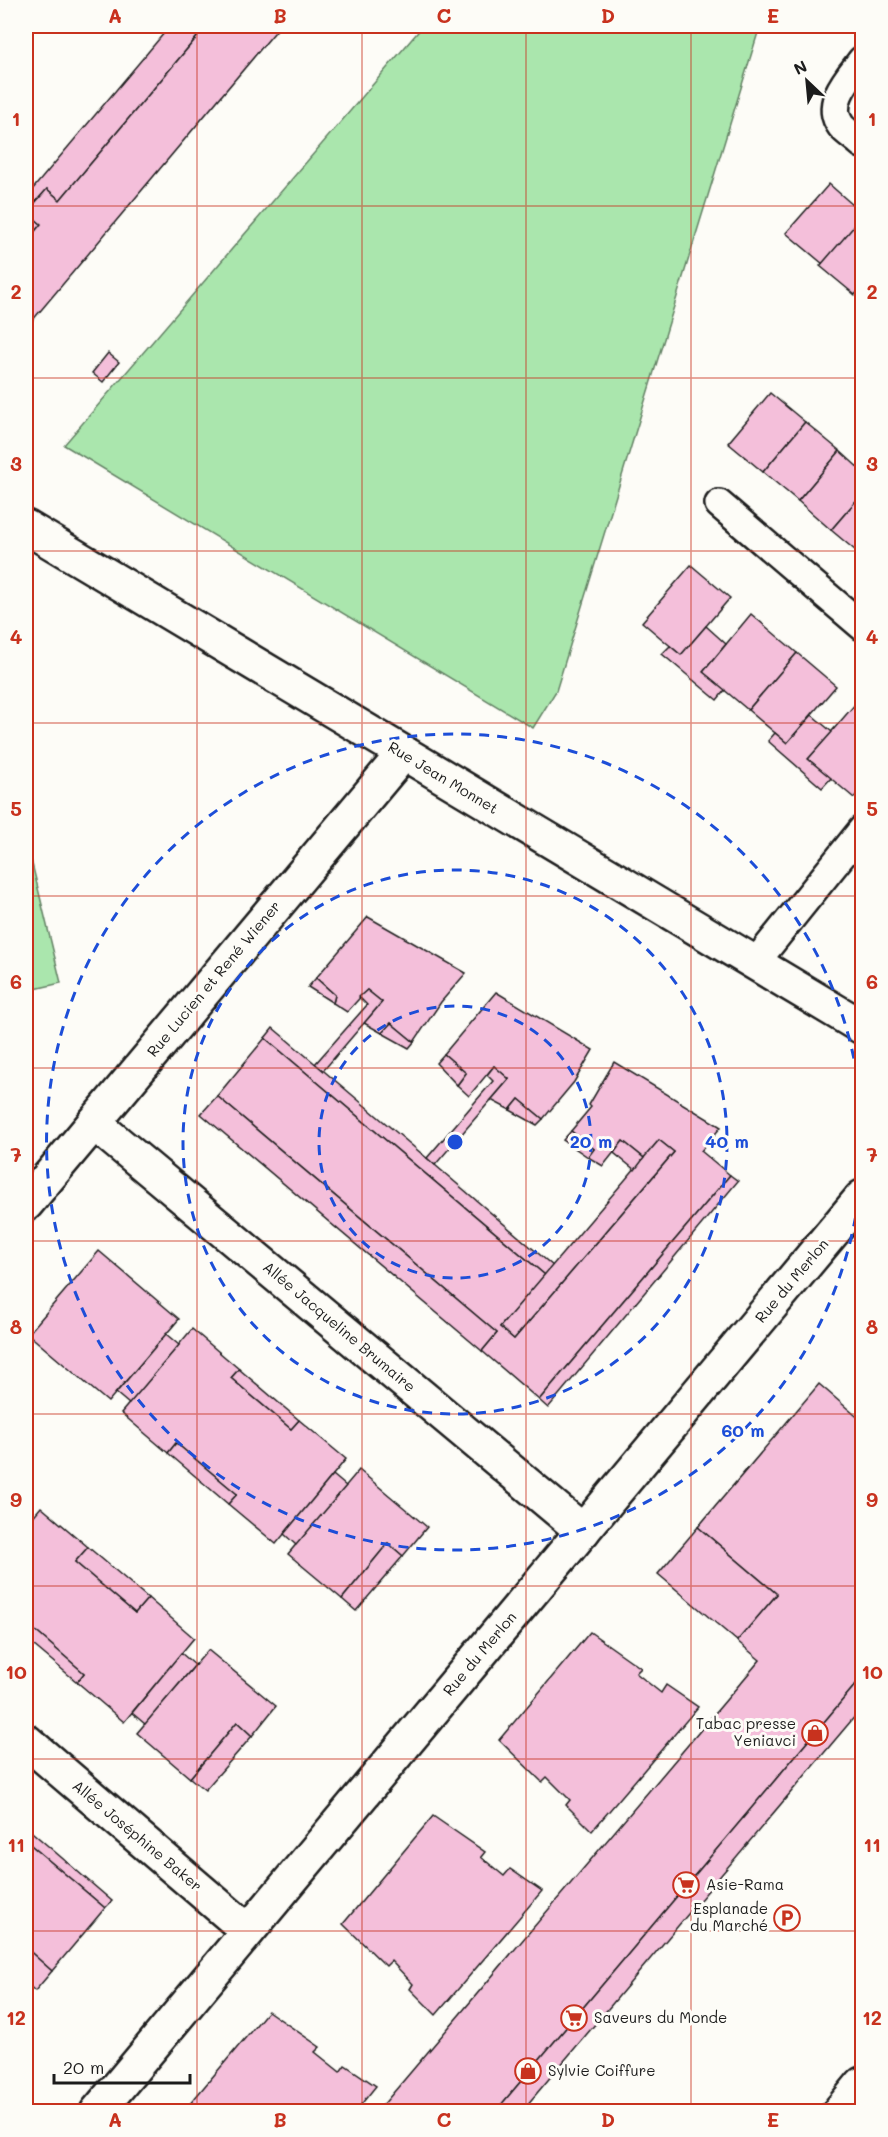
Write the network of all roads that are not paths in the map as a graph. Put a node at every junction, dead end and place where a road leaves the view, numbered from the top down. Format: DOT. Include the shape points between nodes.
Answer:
graph roads {
  1 [pos="862,60"];
  2 [pos="862,144"];
  3 [pos="719,504"];
  4 [pos="26,527"];
  5 [pos="862,626"];
  6 [pos="403,754"];
  7 [pos="862,830"];
  8 [pos="755,963"];
  9 [pos="862,1027"];
  10 [pos="94,1123"];
  11 [pos="862,1197"];
  12 [pos="26,1204"];
  13 [pos="583,1531"];
  14 [pos="26,1741"];
  15 [pos="248,1931"];
  16 [pos="862,2084"];
  17 [pos="97,2112"];
  18 [pos="839,2112"];
  1 -- 2 [label="lane" via="844,82 835,105 840,125"];
  3 -- 5 [label="lane"];
  4 -- 6 [label="street, Rue Jean Monnet"];
  6 -- 8 [label="street, Rue Jean Monnet"];
  6 -- 10 [label="street, Rue Lucien et René Wiener"];
  7 -- 8 [label="lane"];
  8 -- 9 [label="street, Rue Jean Monnet"];
  10 -- 12 [label="street, Rue Lucien et René Wiener"];
  10 -- 13 [label="street, Allée Jacqueline Brumaire"];
  11 -- 13 [label="street, Rue du Merlon"];
  13 -- 15 [label="street, Rue du Merlon"];
  14 -- 15 [label="street, Allée Joséphine Baker"];
  15 -- 17 [label="street, Rue du Merlon"];
  16 -- 18 [label="street"];
}
